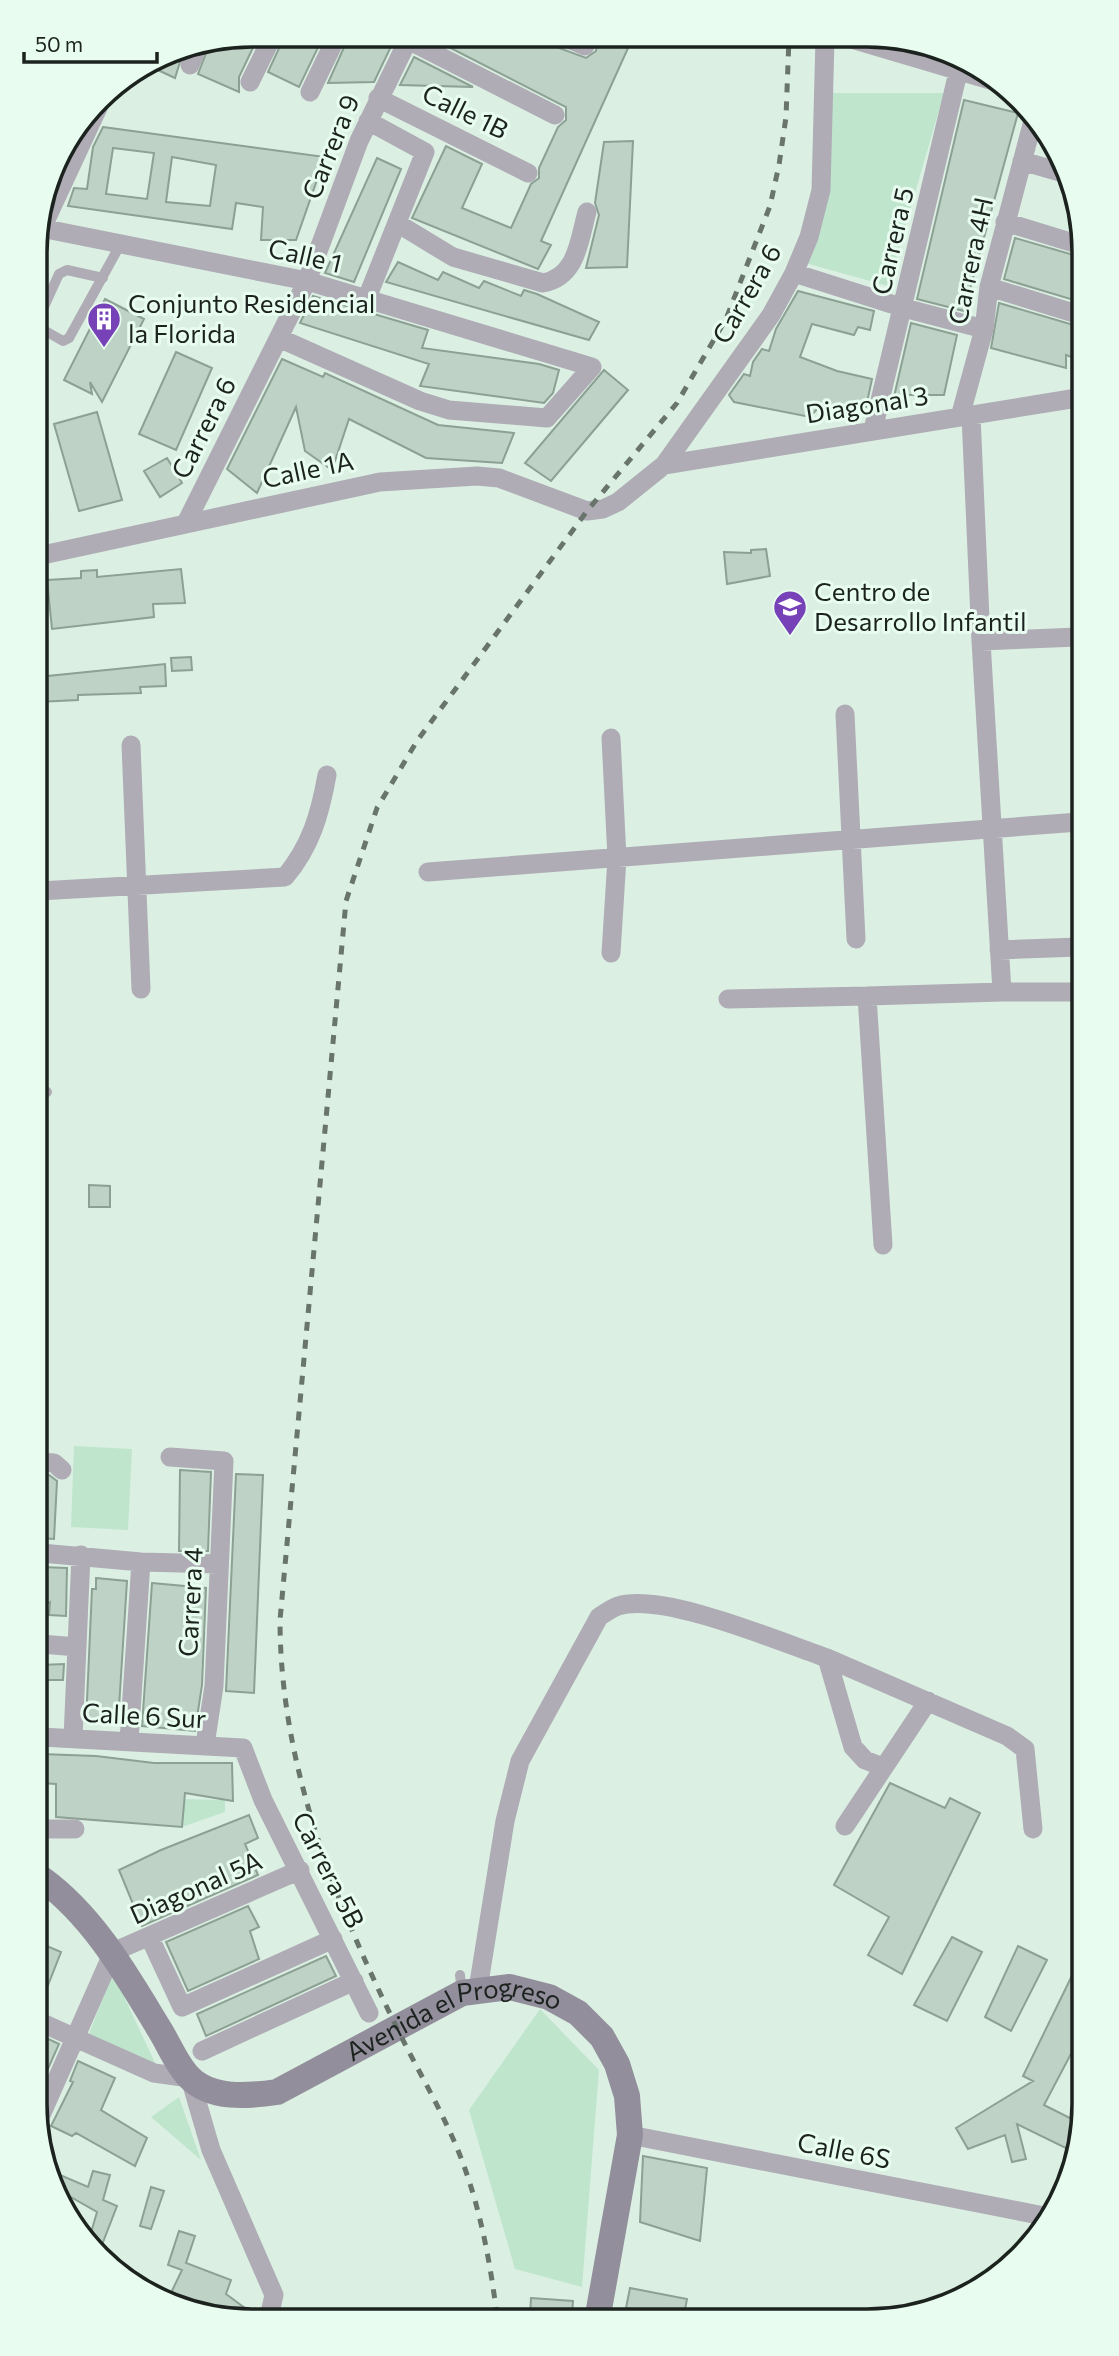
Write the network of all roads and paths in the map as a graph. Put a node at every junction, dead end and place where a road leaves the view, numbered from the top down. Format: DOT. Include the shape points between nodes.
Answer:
graph roads {
  1 [pos="825,47"];
  2 [pos="267,48"];
  3 [pos="331,48"];
  4 [pos="404,48"];
  5 [pos="427,48"];
  6 [pos="890,49"];
  7 [pos="194,56"];
  8 [pos="947,64"];
  9 [pos="190,65"];
  10 [pos="959,69"];
  11 [pos="250,82"];
  12 [pos="310,92"];
  13 [pos="378,98"];
  14 [pos="555,115"];
  15 [pos="368,121"];
  16 [pos="1031,130"];
  17 [pos="87,132"];
  18 [pos="1022,161"];
  19 [pos="1054,170"];
  20 [pos="528,173"];
  21 [pos="53,205"];
  22 [pos="587,212"];
  23 [pos="1005,222"];
  24 [pos="397,223"];
  25 [pos="48,235"];
  26 [pos="1071,242"];
  27 [pos="120,245"];
  28 [pos="793,273"];
  29 [pos="103,278"];
  30 [pos="307,281"];
  31 [pos="989,286"];
  32 [pos="367,298"];
  33 [pos="48,299"];
  34 [pos="904,308"];
  35 [pos="1072,312"];
  36 [pos="984,329"];
  37 [pos="48,332"];
  38 [pos="279,338"];
  39 [pos="1072,399"];
  40 [pos="966,416"];
  41 [pos="873,430"];
  42 [pos="664,465"];
  43 [pos="587,511"];
  44 [pos="186,523"];
  45 [pos="48,554"];
  46 [pos="1072,637"];
  47 [pos="981,641"];
  48 [pos="845,714"];
  49 [pos="611,738"];
  50 [pos="131,744"];
  51 [pos="327,775"];
  52 [pos="1072,823"];
  53 [pos="992,829"];
  54 [pos="853,840"];
  55 [pos="617,858"];
  56 [pos="428,872"];
  57 [pos="136,885"];
  58 [pos="48,890"];
  59 [pos="856,939"];
  60 [pos="1072,947"];
  61 [pos="999,950"];
  62 [pos="611,954"];
  63 [pos="141,989"];
  64 [pos="1002,992"];
  65 [pos="1072,992"];
  66 [pos="867,996"];
  67 [pos="728,999"];
  68 [pos="883,1245"];
  69 [pos="170,1457"];
  70 [pos="47,1463"];
  71 [pos="62,1470"];
  72 [pos="47,1553"];
  73 [pos="81,1555"];
  74 [pos="141,1562"];
  75 [pos="219,1564"];
  76 [pos="47,1645"];
  77 [pos="77,1647"];
  78 [pos="827,1658"];
  79 [pos="928,1701"];
  80 [pos="47,1737"];
  81 [pos="73,1738"];
  82 [pos="129,1741"];
  83 [pos="205,1745"];
  84 [pos="243,1748"];
  85 [pos="883,1767"];
  86 [pos="845,1826"];
  87 [pos="47,1829"];
  88 [pos="75,1829"];
  89 [pos="1033,1829"];
  90 [pos="300,1870"];
  91 [pos="47,1883"];
  92 [pos="150,1938"];
  93 [pos="333,1939"];
  94 [pos="113,1952"];
  95 [pos="354,1981"];
  96 [pos="467,1986"];
  97 [pos="369,2013"];
  98 [pos="47,2025"];
  99 [pos="75,2038"];
  100 [pos="202,2051"];
  101 [pos="190,2078"];
  102 [pos="48,2084"];
  103 [pos="630,2135"];
  104 [pos="1039,2215"];
  105 [pos="271,2309"];
  106 [pos="599,2309"];
  1 -- 28 [label="street, Carrera 6" via="821,190"];
  2 -- 11 [label="street"];
  3 -- 12 [label="street"];
  4 -- 13 [label="street, Carrera 9"];
  5 -- 14 [label="street"];
  6 -- 8 [label="street"];
  7 -- 9 [label="street"];
  10 -- 34 [label="street, Carrera 5"];
  13 -- 15 [label="street, Carrera 9"];
  13 -- 20 [label="street, Calle 1B"];
  15 -- 24 [label="street" via="425,152"];
  15 -- 30 [label="street, Carrera 9"];
  16 -- 18 [label="street, Carrera 4H"];
  17 -- 21 [label="street"];
  18 -- 19 [label="street"];
  18 -- 23 [label="street, Carrera 4H"];
  22 -- 24 [label="street" via="568,271 556,281 542,283 453,257"];
  23 -- 26 [label="street"];
  23 -- 31 [label="street, Carrera 4H"];
  24 -- 32 [label="street"];
  25 -- 27 [label="street, Calle 1"];
  27 -- 29 [label="lane"];
  27 -- 30 [label="street, Calle 1"];
  28 -- 34 [label="street"];
  28 -- 42 [label="street, Carrera 6" via="771,315"];
  29 -- 33 [label="lane" via="67,270 60,274"];
  29 -- 37 [label="lane" via="69,338 63,341"];
  30 -- 32 [label="street, Calle 1"];
  30 -- 38 [label="street, Carrera 6"];
  31 -- 35 [label="street"];
  31 -- 36 [label="street, Carrera 4H"];
  32 -- 38 [label="street, Calle 1" via="592,367 547,418 449,410"];
  34 -- 36 [label="street"];
  34 -- 41 [label="street, Carrera 5"];
  36 -- 40 [label="street, Carrera 4H"];
  38 -- 44 [label="street, Carrera 6"];
  39 -- 40 [label="street, Diagonal 3"];
  40 -- 41 [label="street, Diagonal 3"];
  40 -- 47 [label="street, Carrera 4H"];
  41 -- 42 [label="street, Diagonal 3"];
  42 -- 43 [label="street, Carrera 6" via="618,502"];
  43 -- 44 [label="street, Calle 1A" via="499,478 477,475 380,482"];
  44 -- 45 [label="street, Calle 1A"];
  46 -- 47 [label="street"];
  47 -- 53 [label="street, Carrera 4H"];
  48 -- 54 [label="street"];
  49 -- 55 [label="street"];
  50 -- 57 [label="street"];
  51 -- 57 [label="street" via="318,823 285,877"];
  52 -- 53 [label="street"];
  53 -- 54 [label="street"];
  53 -- 61 [label="street, Carrera 4H"];
  54 -- 55 [label="street"];
  54 -- 59 [label="street"];
  55 -- 56 [label="street"];
  55 -- 62 [label="street"];
  57 -- 58 [label="street"];
  57 -- 63 [label="street"];
  60 -- 61 [label="street"];
  61 -- 64 [label="street, Carrera 4H"];
  64 -- 65 [label="street"];
  64 -- 66 [label="street"];
  66 -- 67 [label="street"];
  66 -- 68 [label="street"];
  69 -- 75 [label="street, Carrera 4" via="224,1461"];
  70 -- 71 [label="street"];
  72 -- 73 [label="street"];
  73 -- 74 [label="street"];
  73 -- 77 [label="street"];
  74 -- 75 [label="street"];
  74 -- 82 [label="street"];
  75 -- 83 [label="street, Carrera 4" via="214,1686"];
  76 -- 77 [label="street"];
  77 -- 81 [label="street"];
  78 -- 79 [label="street"];
  78 -- 85 [label="street" via="853,1747 866,1760"];
  78 -- 96 [label="street" via="700,1615 645,1604 617,1606 599,1617 520,1761"];
  79 -- 85 [label="street"];
  79 -- 89 [label="street" via="1007,1736 1025,1749"];
  80 -- 81 [label="street, Calle 6 Sur"];
  81 -- 82 [label="street, Calle 6 Sur"];
  82 -- 83 [label="street, Calle 6 Sur"];
  83 -- 84 [label="street, Calle 6 Sur"];
  84 -- 90 [label="street, Carrera 5B" via="263,1800"];
  85 -- 86 [label="street"];
  87 -- 88 [label="street"];
  90 -- 92 [label="street, Diagonal 5A"];
  90 -- 93 [label="street, Carrera 5B"];
  91 -- 94 [label="main road"];
  92 -- 93 [label="street" via="181,2007"];
  92 -- 94 [label="street, Diagonal 5A"];
  93 -- 95 [label="street, Carrera 5B"];
  94 -- 99 [label="street"];
  94 -- 101 [label="main road"];
  95 -- 97 [label="street, Carrera 5B"];
  95 -- 100 [label="street"];
  96 -- 101 [label="main road, Avenida el Progreso" via="277,2092 223,2094"];
  96 -- 103 [label="main road, Avenida el Progreso" via="510,1987 549,1997 578,2013 602,2037 617,2064 627,2096"];
  98 -- 99 [label="street"];
  99 -- 101 [label="street" via="153,2073"];
  99 -- 102 [label="street"];
  101 -- 105 [label="street" via="211,2150 274,2295"];
  103 -- 104 [label="street, Calle 6S"];
  103 -- 106 [label="main road, Avenida el Progreso"];
}
